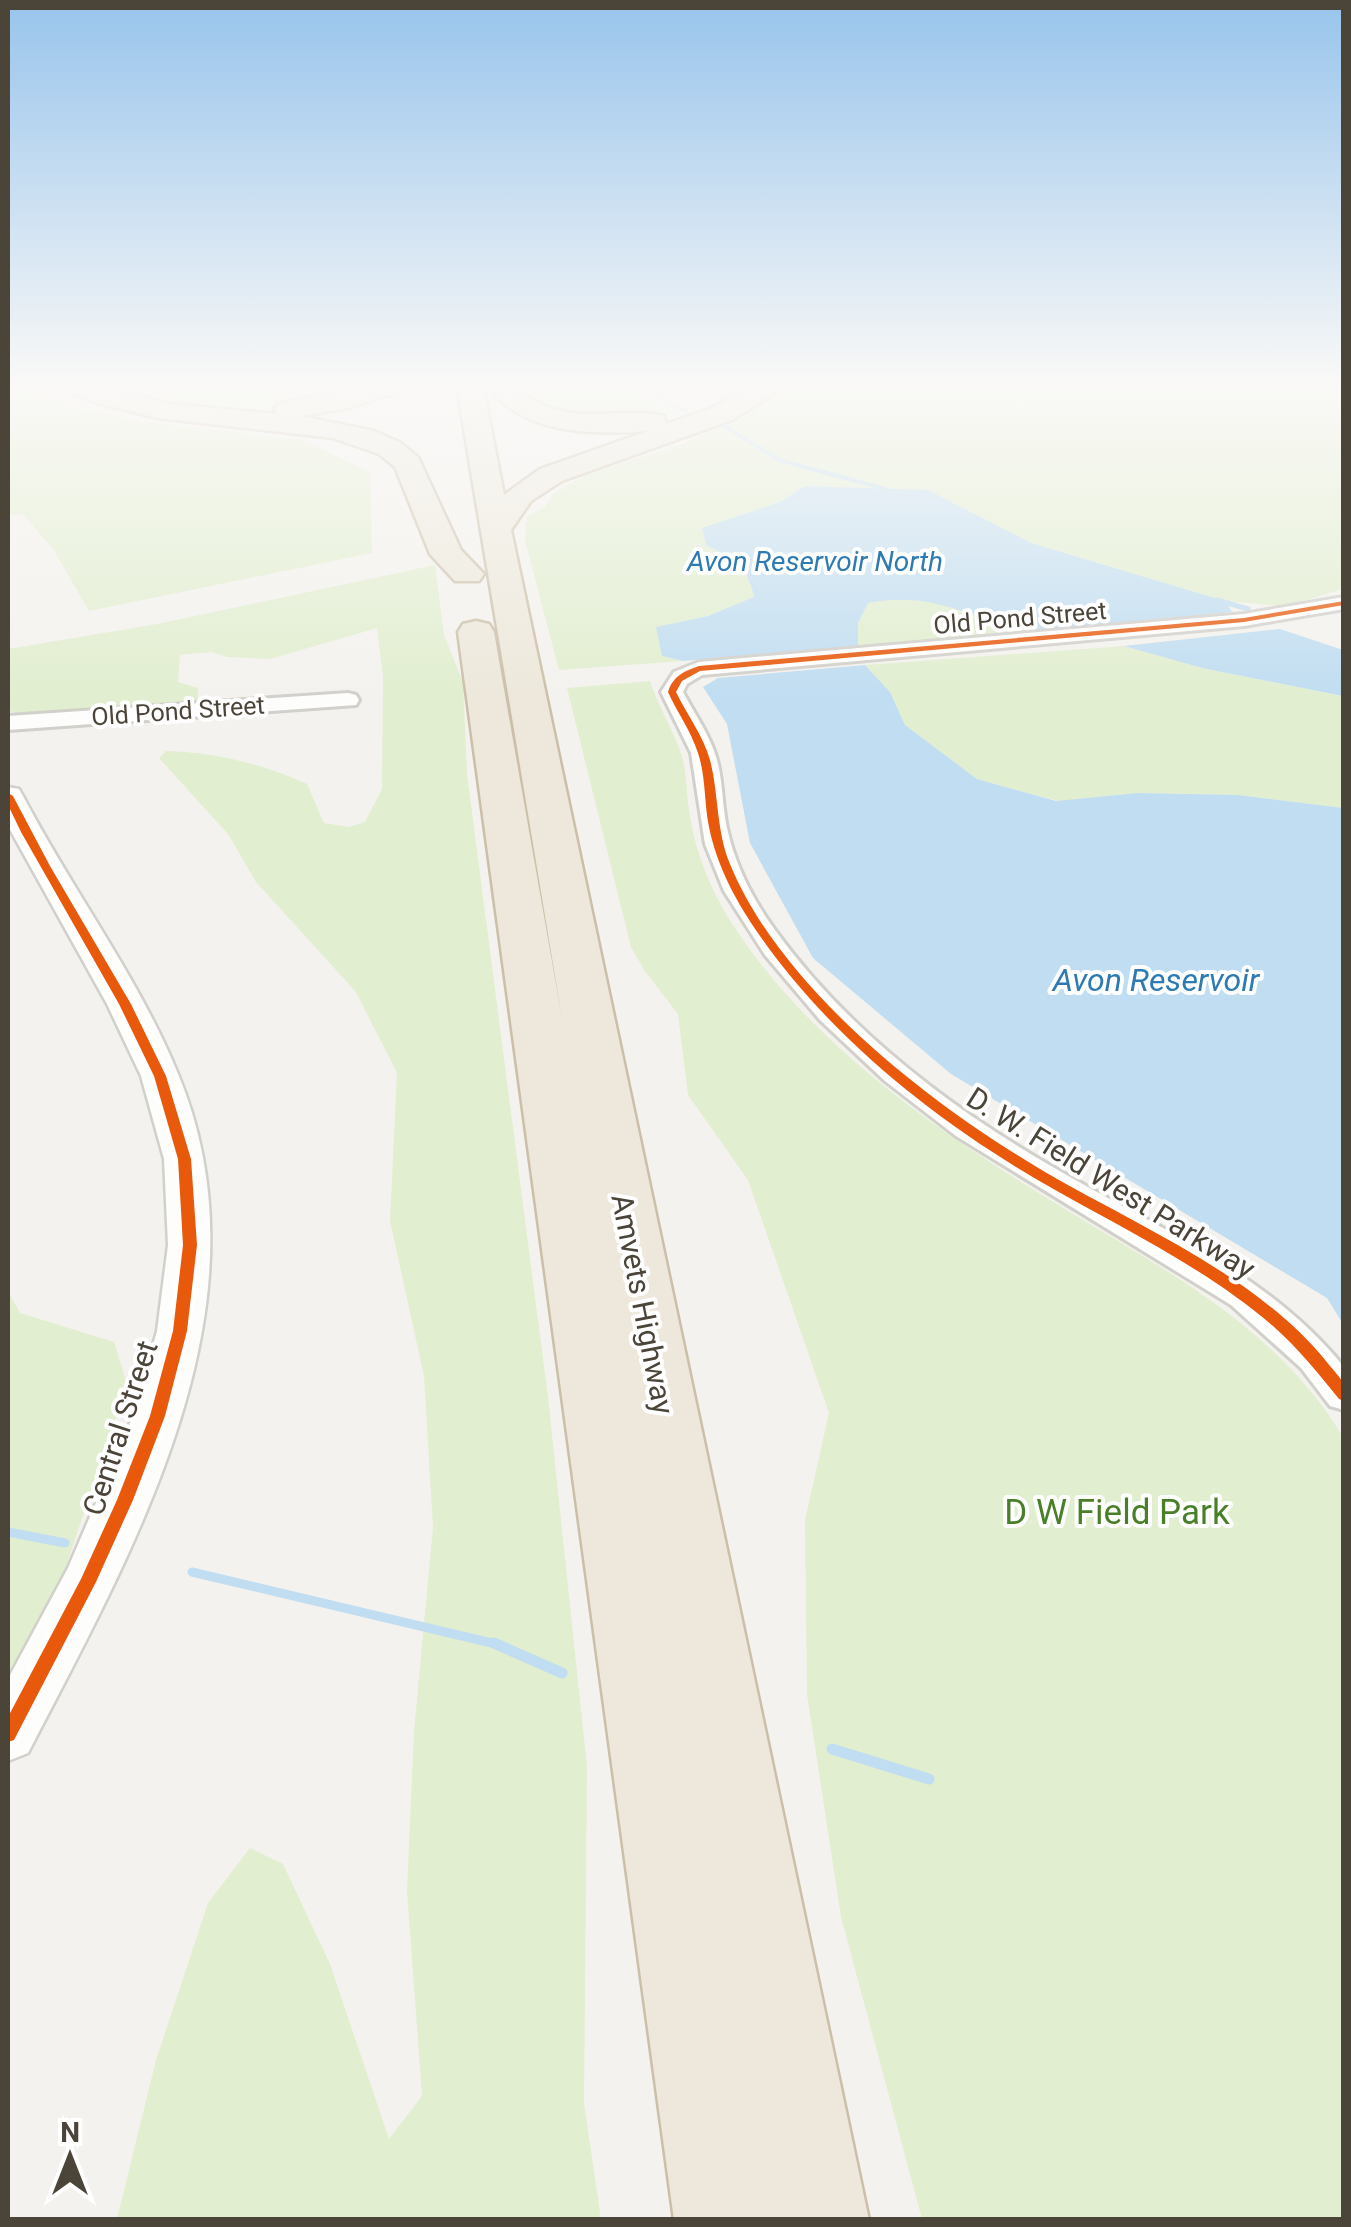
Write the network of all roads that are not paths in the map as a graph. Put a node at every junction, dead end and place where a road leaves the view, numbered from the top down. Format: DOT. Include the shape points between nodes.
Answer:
graph roads {
  1 [pos="419,491"];
  2 [pos="464,491"];
  3 [pos="477,491"];
  4 [pos="526,491"];
  5 [pos="481,552"];
  6 [pos="1344,603"];
  7 [pos="1244,620"];
  8 [pos="1344,624"];
  9 [pos="699,669"];
  10 [pos="348,700"];
  11 [pos="8,723"];
  12 [pos="8,796"];
  13 [pos="1344,1395"];
  14 [pos="8,1734"];
  15 [pos="723,2220"];
  16 [pos="820,2220"];
  1 -- 5 [label="highway" via="446,554"];
  2 -- 5 [label="highway, Amvets Highway"];
  3 -- 5 [label="highway, Amvets Highway"];
  4 -- 5 [label="highway"];
  5 -- 15 [label="highway, Amvets Highway"];
  5 -- 16 [label="highway, Amvets Highway"];
  6 -- 7 [label="street, Old Pond Street"];
  7 -- 8 [label="street"];
  7 -- 9 [label="street, Old Pond Street"];
  9 -- 13 [label="street, D. W. Field West Parkway" via="682,675 672,692 703,752 716,840 747,907 797,976 909,1082 977,1133 1261,1306 1319,1358"];
  10 -- 11 [label="street, Old Pond Street"];
  12 -- 14 [label="street, Central Street" via="160,1076 181,1145 188,1240 182,1313 150,1437 111,1535"];
}
